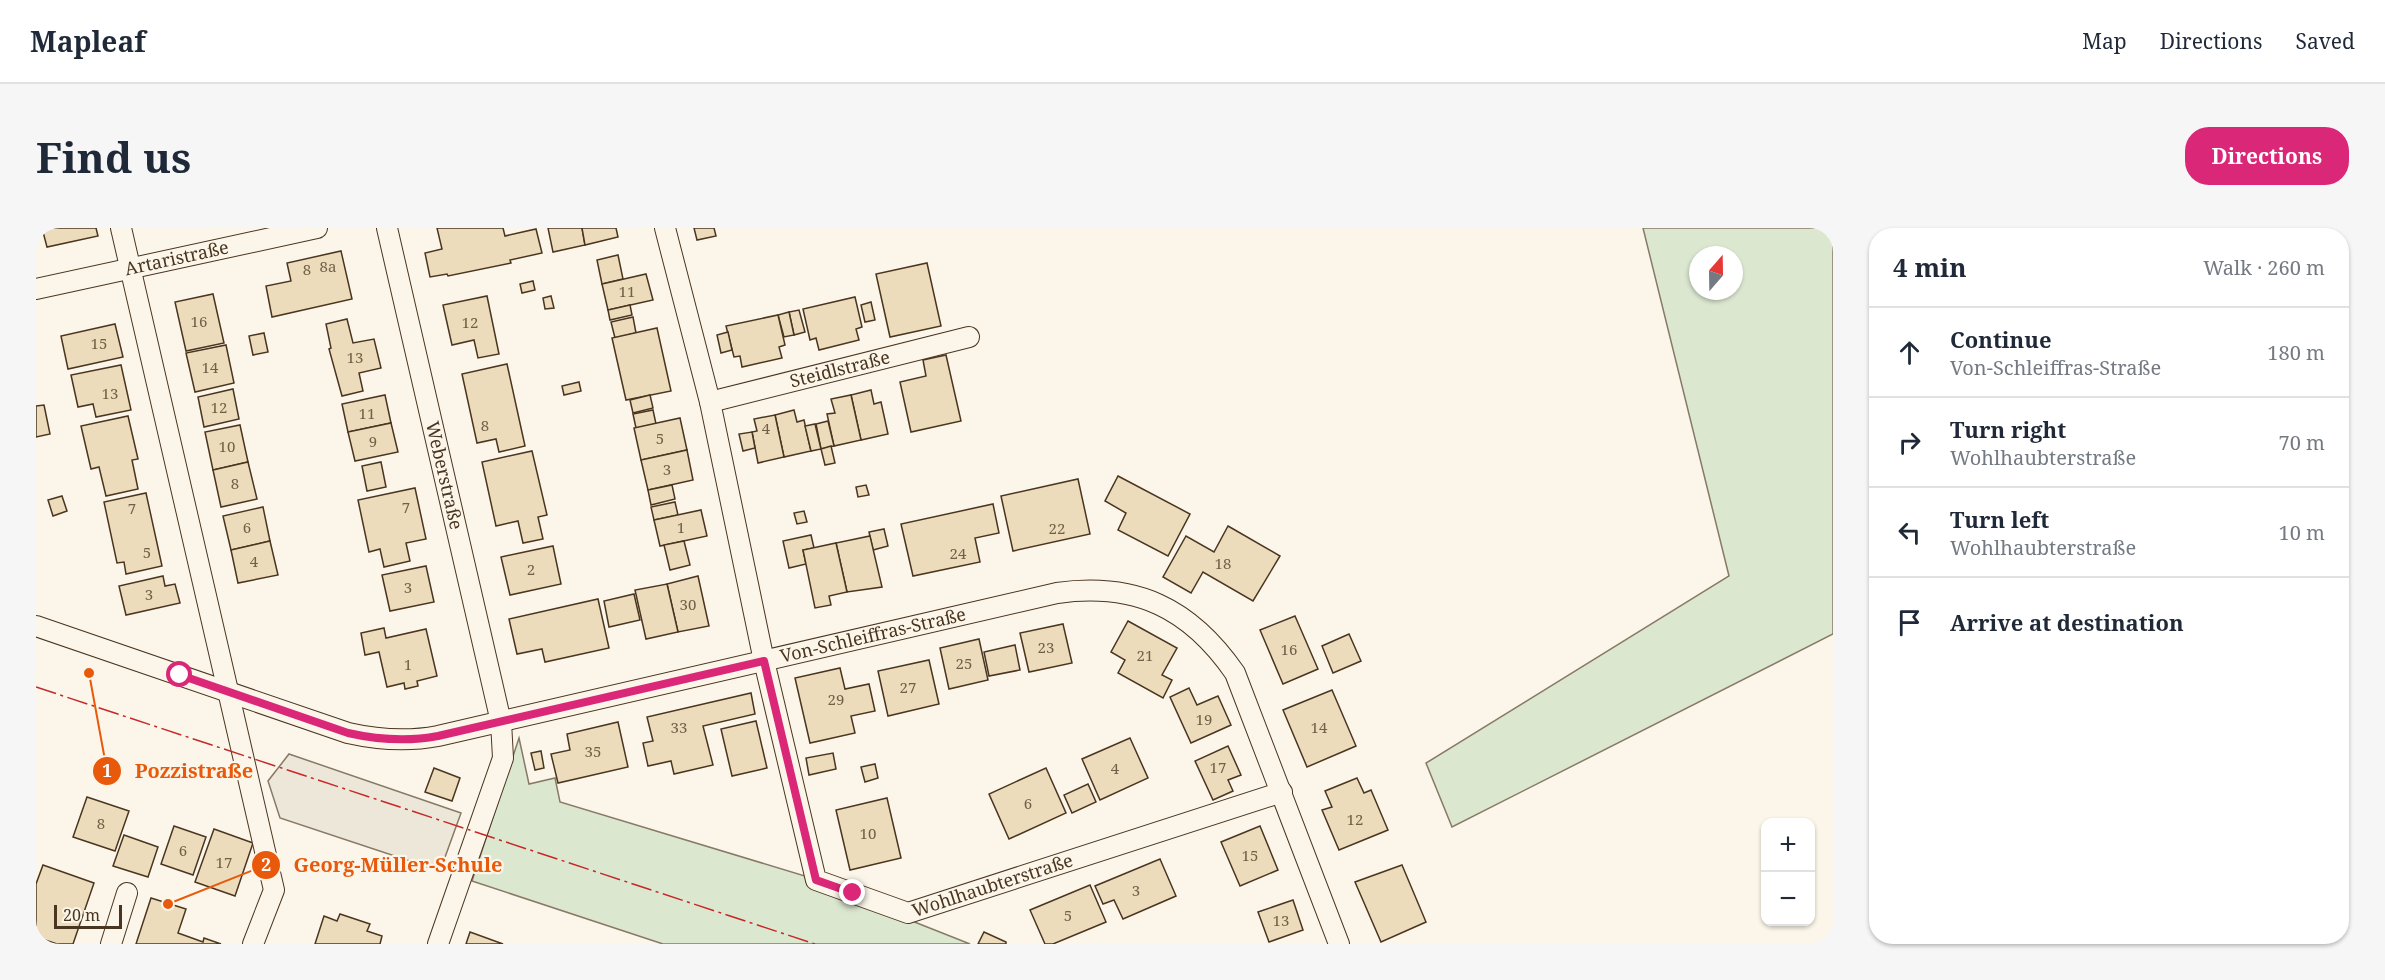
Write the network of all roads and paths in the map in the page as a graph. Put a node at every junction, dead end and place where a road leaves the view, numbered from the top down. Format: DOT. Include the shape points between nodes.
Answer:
graph roads {
  1 [pos="121,228"];
  2 [pos="317,228"];
  3 [pos="387,228"];
  4 [pos="665,228"];
  5 [pos="131,269"];
  6 [pos="36,290"];
  7 [pos="969,337"];
  8 [pos="710,402"];
  9 [pos="36,626"];
  10 [pos="764,661"];
  11 [pos="227,692"];
  12 [pos="501,722"];
  13 [pos="1282,792"];
  14 [pos="127,893"];
  15 [pos="111,944"];
  16 [pos="252,944"];
  17 [pos="438,944"];
  18 [pos="1339,944"];
  1 -- 5 [label="street"];
  2 -- 5 [label="street, Artaristraße"];
  3 -- 12 [label="street, Weberstraße"];
  4 -- 8 [label="street"];
  5 -- 6 [label="street, Artaristraße"];
  5 -- 11 [label="street"];
  7 -- 8 [label="street, Steidlstraße"];
  8 -- 10 [label="street"];
  9 -- 11 [label="street, Von-Schleiffras-Straße"];
  10 -- 12 [label="street, Von-Schleiffras-Straße"];
  10 -- 13 [label="street, Von-Schleiffras-Straße" via="1057,593 1085,589 1143,597 1197,627 1218,648 1244,693"];
  10 -- 13 [label="street, Wohlhaubterstraße" via="816,880 908,913"];
  11 -- 12 [label="street, Von-Schleiffras-Straße" via="373,739 419,740"];
  11 -- 16 [label="street" via="274,890"];
  12 -- 17 [label="street, Weberstraße" via="503,758"];
  13 -- 18 [label="street, Von-Schleiffras-Straße"];
  14 -- 15 [label="street"];
}
